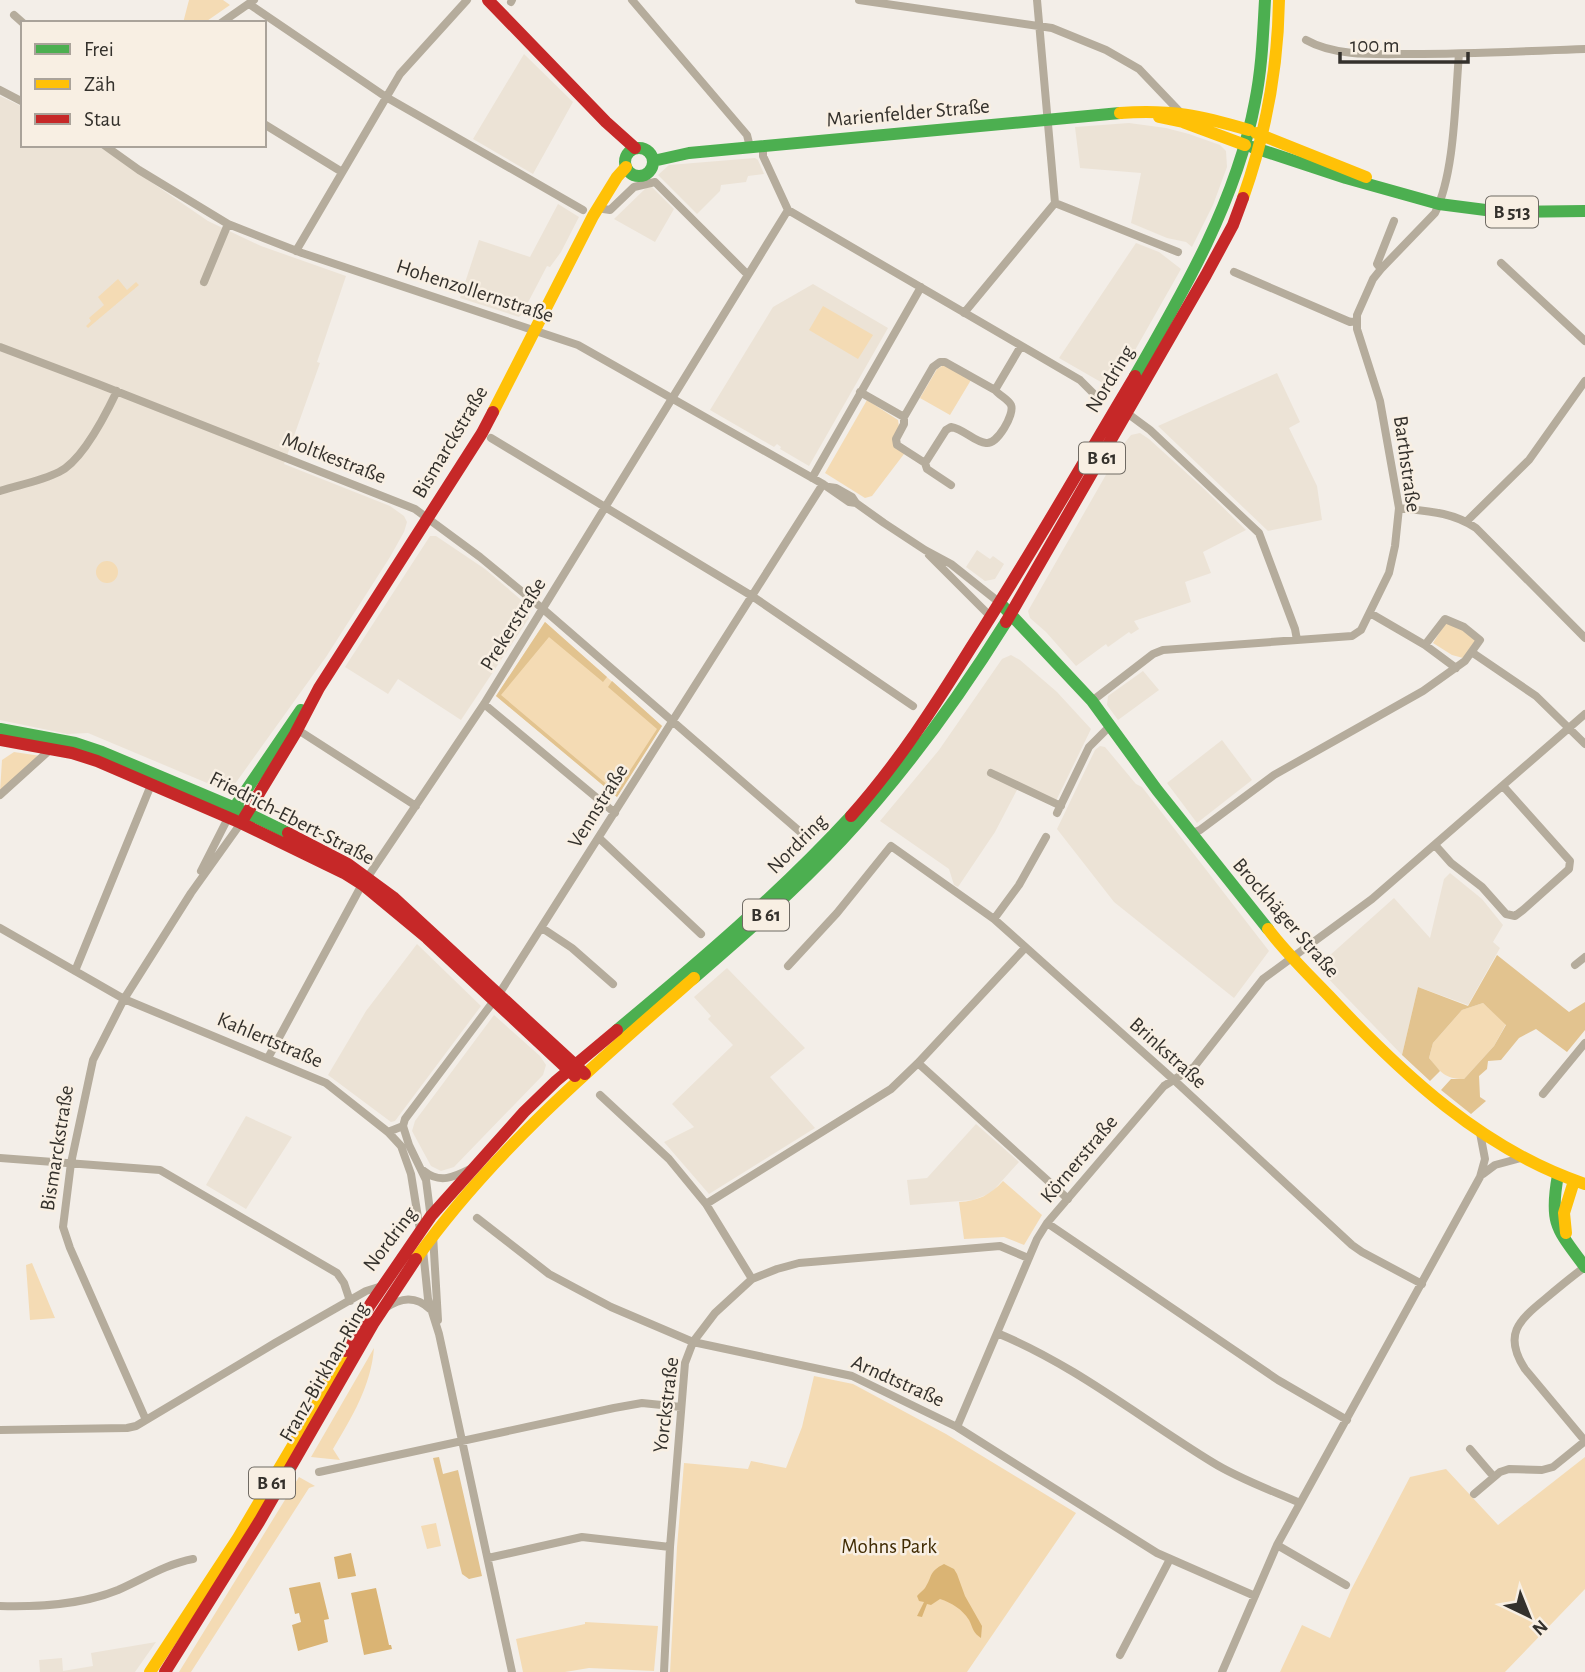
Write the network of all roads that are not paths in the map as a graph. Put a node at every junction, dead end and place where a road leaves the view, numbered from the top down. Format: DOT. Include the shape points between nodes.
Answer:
graph roads {
  1 [pos="467,0"];
  2 [pos="488,0"];
  3 [pos="632,0"];
  4 [pos="859,0"];
  5 [pos="1037,0"];
  6 [pos="1265,0"];
  7 [pos="1279,0"];
  8 [pos="251,2"];
  9 [pos="14,15"];
  10 [pos="21,21"];
  11 [pos="224,21"];
  12 [pos="1039,25"];
  13 [pos="1306,40"];
  14 [pos="1585,49"];
  15 [pos="1459,54"];
  16 [pos="0,90"];
  17 [pos="386,97"];
  18 [pos="21,99"];
  19 [pos="1180,112"];
  20 [pos="1131,113"];
  21 [pos="1049,119"];
  22 [pos="266,125"];
  23 [pos="1250,130"];
  24 [pos="1264,136"];
  25 [pos="1245,145"];
  26 [pos="107,147"];
  27 [pos="756,147"];
  28 [pos="1259,150"];
  29 [pos="651,157"];
  30 [pos="630,161"];
  31 [pos="342,172"];
  32 [pos="1404,194"];
  33 [pos="1055,202"];
  34 [pos="1439,204"];
  35 [pos="598,207"];
  36 [pos="788,210"];
  37 [pos="583,211"];
  38 [pos="1585,211"];
  39 [pos="1394,221"];
  40 [pos="228,224"];
  41 [pos="296,251"];
  42 [pos="1178,252"];
  43 [pos="1501,263"];
  44 [pos="1381,269"];
  45 [pos="1234,272"];
  46 [pos="748,275"];
  47 [pos="204,282"];
  48 [pos="921,287"];
  49 [pos="964,313"];
  50 [pos="1356,321"];
  51 [pos="533,331"];
  52 [pos="1585,341"];
  53 [pos="1021,346"];
  54 [pos="0,348"];
  55 [pos="1585,381"];
  56 [pos="995,390"];
  57 [pos="117,391"];
  58 [pos="860,392"];
  59 [pos="1093,393"];
  60 [pos="673,398"];
  61 [pos="1127,413"];
  62 [pos="904,417"];
  63 [pos="491,438"];
  64 [pos="925,463"];
  65 [pos="812,478"];
  66 [pos="951,485"];
  67 [pos="826,486"];
  68 [pos="0,491"];
  69 [pos="606,508"];
  70 [pos="1399,508"];
  71 [pos="428,517"];
  72 [pos="1467,522"];
  73 [pos="925,550"];
  74 [pos="752,596"];
  75 [pos="1000,603"];
  76 [pos="543,609"];
  77 [pos="1370,613"];
  78 [pos="1012,615"];
  79 [pos="990,617"];
  80 [pos="1003,630"];
  81 [pos="1585,638"];
  82 [pos="1297,640"];
  83 [pos="1425,645"];
  84 [pos="1473,653"];
  85 [pos="1456,668"];
  86 [pos="1092,701"];
  87 [pos="484,704"];
  88 [pos="913,706"];
  89 [pos="1585,714"];
  90 [pos="671,721"];
  91 [pos="1111,725"];
  92 [pos="294,727"];
  93 [pos="1569,727"];
  94 [pos="0,729"];
  95 [pos="0,740"];
  96 [pos="1585,744"];
  97 [pos="52,748"];
  98 [pos="991,773"];
  99 [pos="153,779"];
  100 [pos="1503,786"];
  101 [pos="0,795"];
  102 [pos="414,809"];
  103 [pos="231,813"];
  104 [pos="615,813"];
  105 [pos="244,818"];
  106 [pos="1191,834"];
  107 [pos="805,836"];
  108 [pos="1046,836"];
  109 [pos="599,838"];
  110 [pos="1435,845"];
  111 [pos="366,881"];
  112 [pos="191,893"];
  113 [pos="993,919"];
  114 [pos="0,928"];
  115 [pos="542,928"];
  116 [pos="702,934"];
  117 [pos="1026,948"];
  118 [pos="1291,957"];
  119 [pos="1585,957"];
  120 [pos="1575,965"];
  121 [pos="788,966"];
  122 [pos="75,971"];
  123 [pos="613,984"];
  124 [pos="496,998"];
  125 [pos="124,999"];
  126 [pos="1585,1043"];
  127 [pos="268,1058"];
  128 [pos="918,1063"];
  129 [pos="571,1067"];
  130 [pos="582,1077"];
  131 [pos="1174,1080"];
  132 [pos="600,1094"];
  133 [pos="1543,1094"];
  134 [pos="403,1126"];
  135 [pos="388,1132"];
  136 [pos="1480,1133"];
  137 [pos="0,1158"];
  138 [pos="1521,1158"];
  139 [pos="71,1163"];
  140 [pos="473,1168"];
  141 [pos="421,1169"];
  142 [pos="1558,1175"];
  143 [pos="1480,1177"];
  144 [pos="1580,1182"];
  145 [pos="1068,1199"];
  146 [pos="706,1204"];
  147 [pos="431,1216"];
  148 [pos="477,1218"];
  149 [pos="1047,1223"];
  150 [pos="420,1229"];
  151 [pos="433,1235"];
  152 [pos="423,1248"];
  153 [pos="1577,1255"];
  154 [pos="1028,1258"];
  155 [pos="1585,1267"];
  156 [pos="407,1270"];
  157 [pos="752,1279"];
  158 [pos="1422,1284"];
  159 [pos="382,1286"];
  160 [pos="349,1301"];
  161 [pos="382,1309"];
  162 [pos="431,1310"];
  163 [pos="997,1333"];
  164 [pos="439,1334"];
  165 [pos="693,1342"];
  166 [pos="681,1407"];
  167 [pos="146,1420"];
  168 [pos="1347,1420"];
  169 [pos="957,1427"];
  170 [pos="0,1430"];
  171 [pos="463,1440"];
  172 [pos="1585,1441"];
  173 [pos="1470,1449"];
  174 [pos="319,1472"];
  175 [pos="1494,1477"];
  176 [pos="1474,1494"];
  177 [pos="1300,1503"];
  178 [pos="1277,1545"];
  179 [pos="670,1547"];
  180 [pos="488,1558"];
  181 [pos="192,1559"];
  182 [pos="1170,1559"];
  183 [pos="1346,1585"];
  184 [pos="1255,1596"];
  185 [pos="0,1606"];
  186 [pos="1120,1655"];
  187 [pos="150,1672"];
  188 [pos="165,1672"];
  189 [pos="512,1672"];
  190 [pos="664,1672"];
  191 [pos="1222,1672"];
  1 -- 17 [label="street" via="400,74"];
  2 -- 30 [label="main road" via="606,122"];
  3 -- 27 [label="street"];
  4 -- 12 [label="street"];
  5 -- 12 [label="street"];
  6 -- 23 [label="main road, Nordring / B 61" via="1262,61"];
  7 -- 24 [label="main road, Nordring / B 61" via="1277,66"];
  8 -- 11 [label="street"];
  8 -- 17 [label="street"];
  9 -- 10 [label="street"];
  12 -- 19 [label="street" via="1107,50 1139,69"];
  12 -- 21 [label="street"];
  13 -- 15 [label="street" via="1318,47 1375,54"];
  14 -- 15 [label="street"];
  15 -- 34 [label="street" via="1448,174"];
  16 -- 18 [label="street"];
  17 -- 31 [label="street"];
  17 -- 37 [label="street"];
  19 -- 20 [label="main road, Marienfelder Straße"];
  19 -- 23 [label="main road, Marienfelder Straße"];
  20 -- 21 [label="main road, Marienfelder Straße"];
  20 -- 25 [label="main road, Marienfelder Straße" via="1183,122"];
  21 -- 27 [label="main road, Marienfelder Straße"];
  21 -- 33 [label="street"];
  22 -- 31 [label="street"];
  23 -- 24 [label="main road, Marienfelder Straße"];
  23 -- 25 [label="main road, Nordring / B 61"];
  24 -- 28 [label="main road, Nordring / B 61"];
  24 -- 32 [label="main road, Marienfelder Straße / B 513"];
  25 -- 28 [label="main road, Marienfelder Straße"];
  25 -- 75 [label="main road, Nordring / B 61" via="1219,219 1164,325"];
  26 -- 40 [label="street, Hohenzollernstraße"];
  27 -- 29 [label="main road, Marienfelder Straße"];
  27 -- 36 [label="street"];
  28 -- 32 [label="main road, Marienfelder Straße / B 513"];
  28 -- 61 [label="main road, Nordring / B 61" via="1220,251"];
  29 -- 30 [label="main road" via="643,148"];
  29 -- 30 [label="main road, Bismarckstraße" via="653,166 646,174"];
  30 -- 35 [label="main road, Bismarckstraße"];
  31 -- 41 [label="street"];
  32 -- 34 [label="main road, Marienfelder Straße / B 513"];
  33 -- 42 [label="street"];
  33 -- 49 [label="street"];
  34 -- 38 [label="main road, Marienfelder Straße / B 513" via="1501,212"];
  34 -- 44 [label="street"];
  35 -- 46 [label="street" via="610,210 634,187 655,182"];
  35 -- 51 [label="main road, Bismarckstraße"];
  36 -- 46 [label="street, Prekerstraße"];
  36 -- 48 [label="street"];
  39 -- 44 [label="street" via="1377,264"];
  40 -- 41 [label="street, Hohenzollernstraße"];
  40 -- 47 [label="street"];
  41 -- 51 [label="street, Hohenzollernstraße"];
  43 -- 52 [label="street"];
  44 -- 50 [label="street"];
  45 -- 50 [label="street"];
  46 -- 60 [label="street, Prekerstraße"];
  48 -- 49 [label="street"];
  48 -- 58 [label="street"];
  49 -- 53 [label="street"];
  50 -- 70 [label="street, Barthstraße" via="1380,401"];
  51 -- 60 [label="street, Hohenzollernstraße" via="578,345"];
  51 -- 71 [label="main road, Bismarckstraße" via="482,433"];
  53 -- 56 [label="street"];
  53 -- 59 [label="street" via="1080,380"];
  54 -- 57 [label="street, Moltkestraße"];
  55 -- 72 [label="street" via="1530,460"];
  56 -- 62 [label="street" via="940,362"];
  56 -- 64 [label="street" via="1013,407 997,439 985,443 951,427"];
  57 -- 68 [label="street" via="103,420 68,466"];
  57 -- 71 [label="street, Moltkestraße"];
  58 -- 62 [label="street"];
  58 -- 65 [label="street"];
  60 -- 65 [label="street, Hohenzollernstraße"];
  60 -- 69 [label="street, Prekerstraße"];
  61 -- 78 [label="main road, Nordring / B 61"];
  61 -- 82 [label="street" via="1259,533"];
  62 -- 64 [label="street" via="897,445"];
  63 -- 69 [label="street"];
  64 -- 66 [label="street"];
  65 -- 67 [label="street, Hohenzollernstraße"];
  67 -- 73 [label="street, Hohenzollernstraße"];
  67 -- 74 [label="street, Vennstraße"];
  69 -- 74 [label="street"];
  69 -- 76 [label="street, Prekerstraße"];
  70 -- 72 [label="street" via="1443,512"];
  70 -- 77 [label="street, Barthstraße" via="1389,573"];
  71 -- 76 [label="street, Moltkestraße"];
  71 -- 92 [label="main road, Bismarckstraße"];
  72 -- 81 [label="street"];
  73 -- 75 [label="street, Hohenzollernstraße" via="951,564"];
  73 -- 79 [label="street, Hohenzollernstraße"];
  74 -- 88 [label="street"];
  74 -- 90 [label="street, Vennstraße"];
  75 -- 78 [label="main road, Hohenzollernstraße"];
  75 -- 79 [label="main road, Nordring / B 61"];
  76 -- 87 [label="street, Prekerstraße"];
  76 -- 90 [label="street, Moltkestraße"];
  77 -- 82 [label="street, Barthstraße" via="1352,636"];
  77 -- 83 [label="street"];
  78 -- 80 [label="main road, Nordring / B 61"];
  78 -- 86 [label="main road, Brockhäger Straße"];
  79 -- 80 [label="main road"];
  79 -- 129 [label="main road, Nordring / B 61" via="898,761 838,831 763,906"];
  80 -- 130 [label="main road, Nordring / B 61" via="930,737 845,837 769,912"];
  82 -- 86 [label="street, Barthstraße" via="1163,650"];
  83 -- 84 [label="street" via="1448,619 1479,637"];
  83 -- 85 [label="street"];
  84 -- 85 [label="street"];
  84 -- 93 [label="street" via="1536,696"];
  85 -- 106 [label="street" via="1274,775"];
  86 -- 91 [label="main road, Brockhäger Straße"];
  87 -- 102 [label="street, Prekerstraße"];
  87 -- 104 [label="street"];
  89 -- 93 [label="street, Körnerstraße"];
  90 -- 104 [label="street, Vennstraße"];
  90 -- 107 [label="street, Moltkestraße"];
  91 -- 98 [label="street" via="1089,747 1059,810"];
  91 -- 106 [label="main road, Brockhäger Straße"];
  92 -- 102 [label="street"];
  92 -- 103 [label="main road, Bismarckstraße"];
  92 -- 105 [label="main road, Bismarckstraße"];
  93 -- 96 [label="street"];
  93 -- 100 [label="street, Körnerstraße"];
  94 -- 99 [label="main road, Friedrich-Ebert-Straße" via="75,743"];
  95 -- 97 [label="main road, Friedrich-Ebert-Straße"];
  97 -- 99 [label="main road, Friedrich-Ebert-Straße"];
  97 -- 101 [label="street"];
  99 -- 103 [label="main road, Friedrich-Ebert-Straße"];
  99 -- 122 [label="street"];
  100 -- 110 [label="street, Körnerstraße"];
  100 -- 110 [label="street" via="1570,861 1569,869 1523,910 1510,917"];
  102 -- 111 [label="street, Prekerstraße"];
  103 -- 105 [label="main road, Friedrich-Ebert-Straße"];
  103 -- 112 [label="street, Bismarckstraße"];
  104 -- 109 [label="street, Vennstraße"];
  105 -- 111 [label="main road, Friedrich-Ebert-Straße"];
  105 -- 112 [label="street, Bismarckstraße"];
  106 -- 118 [label="main road, Brockhäger Straße"];
  108 -- 113 [label="street" via="1019,885"];
  109 -- 115 [label="street, Vennstraße"];
  109 -- 116 [label="street"];
  110 -- 118 [label="street, Körnerstraße" via="1372,899"];
  111 -- 124 [label="main road, Friedrich-Ebert-Straße"];
  111 -- 127 [label="street, Prekerstraße"];
  112 -- 125 [label="street, Bismarckstraße"];
  113 -- 117 [label="street, Brinkstraße"];
  113 -- 121 [label="street, Brinkstraße" via="891,846"];
  114 -- 122 [label="street, Kahlertstraße"];
  115 -- 123 [label="street"];
  115 -- 124 [label="street, Vennstraße"];
  117 -- 128 [label="street"];
  117 -- 131 [label="street, Brinkstraße"];
  118 -- 131 [label="street, Körnerstraße" via="1263,979 1194,1068"];
  118 -- 136 [label="main road, Brockhäger Straße" via="1414,1079"];
  119 -- 120 [label="street"];
  122 -- 125 [label="street, Kahlertstraße"];
  124 -- 129 [label="main road, Friedrich-Ebert-Straße"];
  124 -- 134 [label="street, Vennstraße"];
  125 -- 127 [label="street, Kahlertstraße"];
  125 -- 139 [label="street, Bismarckstraße" via="90,1066"];
  126 -- 133 [label="street"];
  127 -- 135 [label="street, Kahlertstraße" via="326,1083"];
  128 -- 145 [label="street"];
  128 -- 146 [label="street" via="891,1088"];
  129 -- 130 [label="main road, Friedrich-Ebert-Straße"];
  129 -- 140 [label="main road, Nordring / B 61"];
  130 -- 151 [label="main road, Nordring / B 61" via="498,1159"];
  131 -- 145 [label="street, Körnerstraße"];
  131 -- 158 [label="street, Brinkstraße" via="1352,1245"];
  132 -- 146 [label="street" via="669,1159"];
  134 -- 135 [label="street"];
  134 -- 141 [label="street, Kahlertstraße"];
  135 -- 150 [label="street, Kahlertstraße" via="401,1146 411,1174"];
  136 -- 138 [label="main road, Brockhäger Straße"];
  136 -- 143 [label="street" via="1485,1158"];
  137 -- 139 [label="street"];
  138 -- 142 [label="main road, Brockhäger Straße"];
  138 -- 143 [label="street" via="1495,1165"];
  139 -- 160 [label="street" via="160,1170 337,1273"];
  139 -- 167 [label="street, Bismarckstraße" via="63,1227"];
  140 -- 141 [label="street" via="444,1179"];
  140 -- 147 [label="main road, Nordring / B 61"];
  141 -- 147 [label="street, Kahlertstraße"];
  142 -- 144 [label="main road, Brockhäger Straße"];
  142 -- 153 [label="main road" via="1552,1212 1558,1233"];
  143 -- 158 [label="street"];
  144 -- 153 [label="main road" via="1562,1222"];
  145 -- 149 [label="street, Körnerstraße"];
  146 -- 157 [label="street"];
  147 -- 150 [label="main road, Nordring / B 61"];
  147 -- 151 [label="street, Kahlertstraße"];
  148 -- 165 [label="street, Arndtstraße" via="571,1286"];
  149 -- 154 [label="street, Körnerstraße"];
  149 -- 168 [label="street" via="1278,1380"];
  150 -- 152 [label="street, Kahlertstraße"];
  150 -- 159 [label="main road, Nordring / B 61"];
  151 -- 152 [label="main road, Nordring / B 61"];
  151 -- 164 [label="street, Kahlertstraße"];
  152 -- 156 [label="main road, Nordring / B 61"];
  152 -- 162 [label="street, Kahlertstraße"];
  153 -- 155 [label="main road"];
  154 -- 157 [label="street, Yorckstraße" via="1000,1247 980,1247 799,1264"];
  154 -- 163 [label="street, Körnerstraße"];
  155 -- 172 [label="street" via="1521,1320 1514,1342 1525,1369"];
  156 -- 161 [label="main road, Franz-Birkhan-Ring / B 61"];
  157 -- 165 [label="street, Yorckstraße" via="715,1313"];
  158 -- 168 [label="street"];
  159 -- 160 [label="street, Nordring"];
  159 -- 187 [label="main road, Franz-Birkhan-Ring / B 61" via="258,1506"];
  160 -- 167 [label="street, Nordring"];
  161 -- 162 [label="street" via="411,1299"];
  161 -- 188 [label="main road, Franz-Birkhan-Ring / B 61" via="266,1510"];
  162 -- 164 [label="street, Kahlertstraße"];
  163 -- 169 [label="street, Körnerstraße"];
  163 -- 177 [label="street" via="1047,1356 1119,1399 1214,1464"];
  164 -- 171 [label="street, Kahlertstraße"];
  165 -- 166 [label="street, Yorckstraße" via="685,1363"];
  165 -- 169 [label="street, Arndtstraße" via="852,1376"];
  166 -- 171 [label="street" via="642,1403"];
  166 -- 179 [label="street, Yorckstraße"];
  167 -- 170 [label="street, Nordring" via="127,1428"];
  168 -- 177 [label="street"];
  169 -- 182 [label="street, Arndtstraße"];
  171 -- 174 [label="street"];
  171 -- 180 [label="street, Kahlertstraße"];
  172 -- 175 [label="street" via="1553,1467 1509,1469"];
  173 -- 175 [label="street"];
  175 -- 176 [label="street"];
  177 -- 178 [label="street"];
  178 -- 183 [label="street"];
  178 -- 184 [label="street"];
  179 -- 180 [label="street" via="582,1538"];
  179 -- 190 [label="street, Yorckstraße"];
  180 -- 189 [label="street, Kahlertstraße"];
  181 -- 185 [label="street" via="101,1596 60,1604"];
  182 -- 184 [label="street, Arndtstraße"];
  182 -- 186 [label="street"];
  184 -- 191 [label="street"];
}
